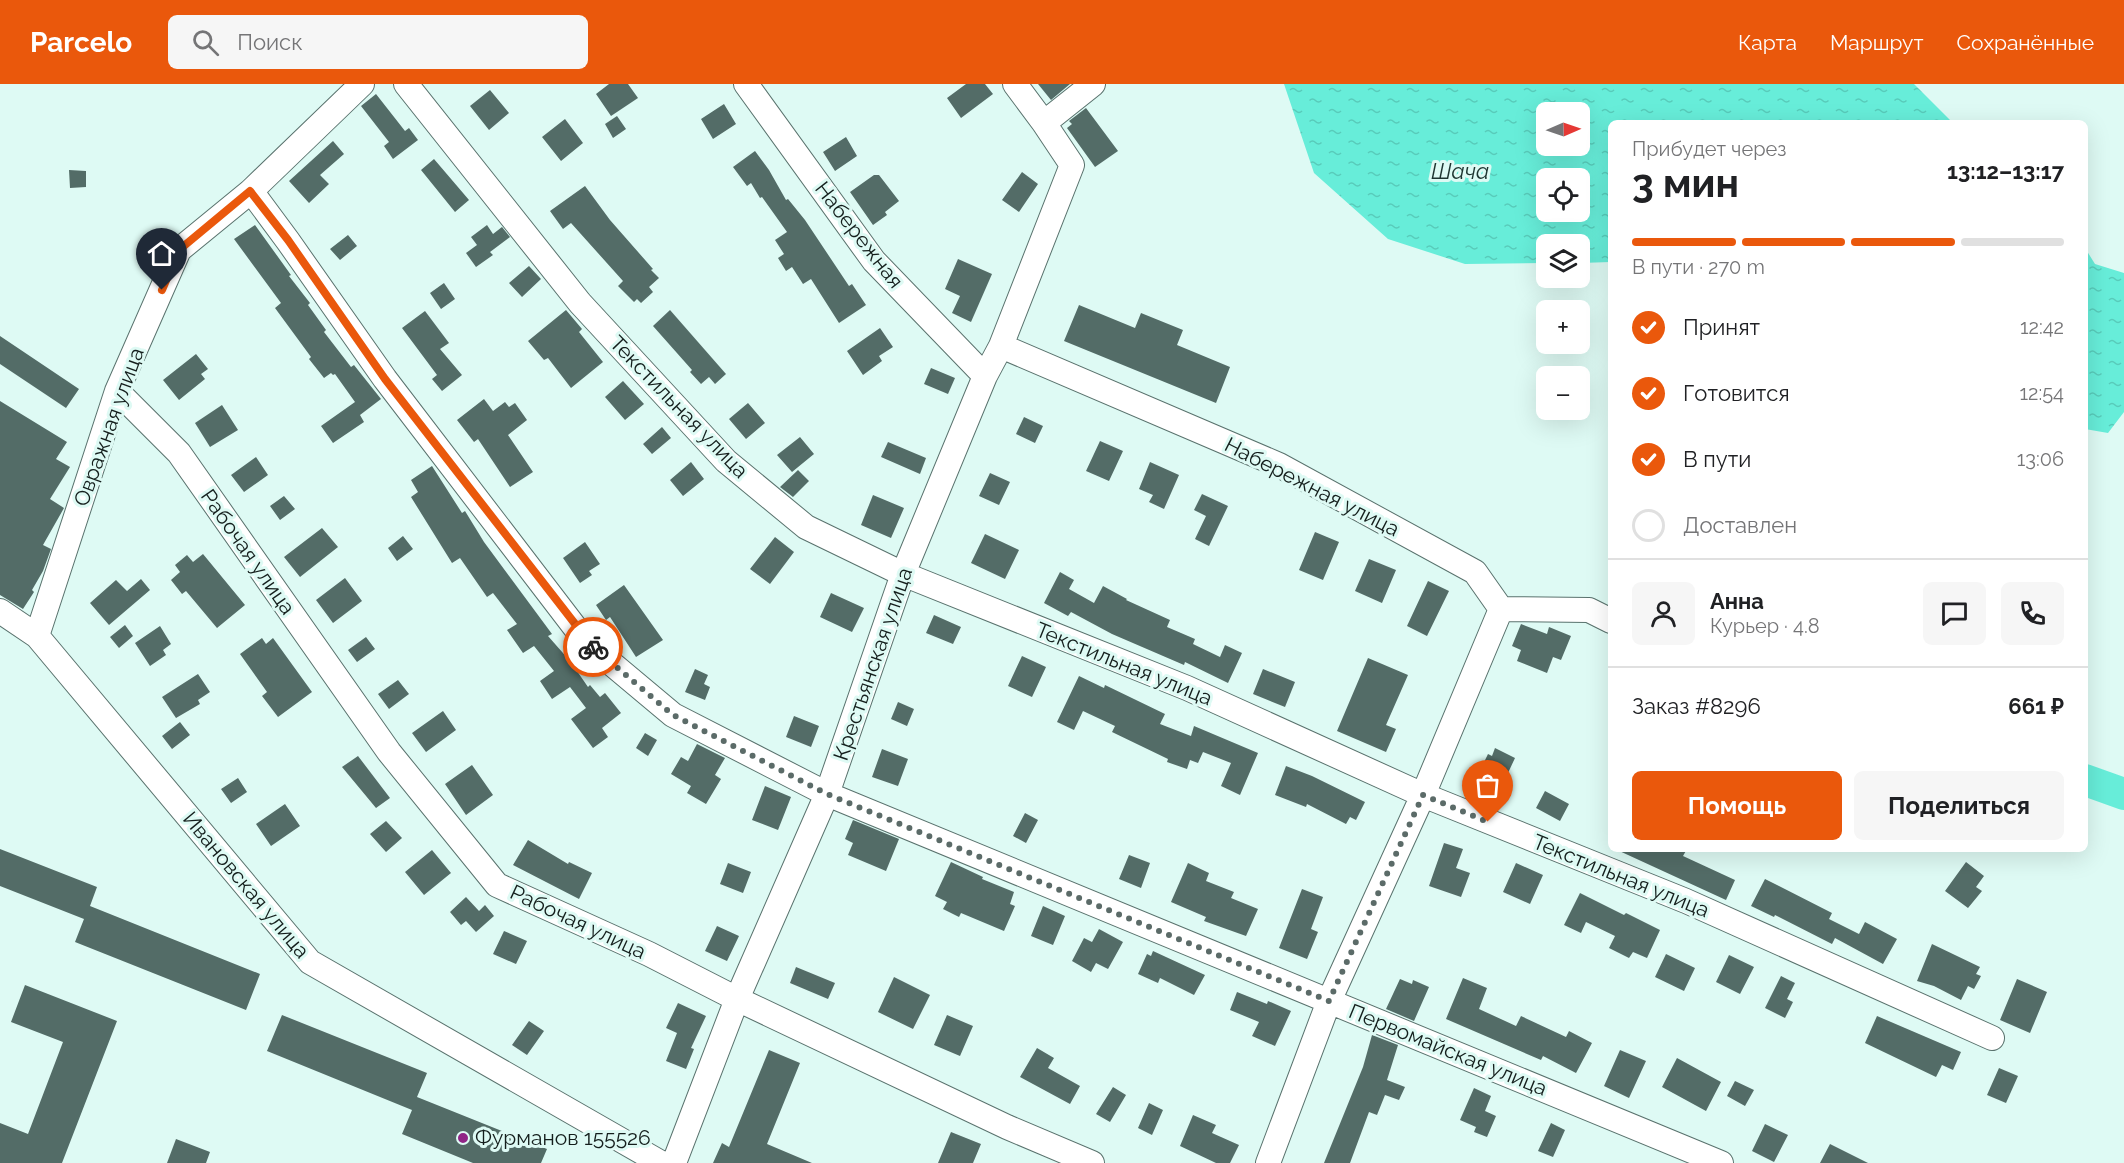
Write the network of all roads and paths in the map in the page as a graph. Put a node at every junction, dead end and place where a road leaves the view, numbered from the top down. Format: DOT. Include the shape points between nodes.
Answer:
graph roads {
  1 [pos="362,84"];
  2 [pos="406,84"];
  3 [pos="746,84"];
  4 [pos="1015,84"];
  5 [pos="1093,84"];
  6 [pos="1044,123"];
  7 [pos="250,191"];
  8 [pos="1001,346"];
  9 [pos="985,376"];
  10 [pos="117,391"];
  11 [pos="903,574"];
  12 [pos="1501,609"];
  13 [pos="0,611"];
  14 [pos="1608,620"];
  15 [pos="37,636"];
  16 [pos="827,794"];
  17 [pos="1423,795"];
  18 [pos="736,999"];
  19 [pos="1329,1001"];
  20 [pos="1992,1038"];
  21 [pos="661,1163"];
  22 [pos="674,1163"];
  23 [pos="1092,1163"];
  24 [pos="1268,1163"];
  25 [pos="1721,1163"];
  1 -- 7 [label="street, Овражная улица"];
  2 -- 11 [label="street, Текстильная улица" via="580,303 726,461 806,527"];
  3 -- 9 [label="street, Набережная" via="874,261"];
  4 -- 6 [label="street"];
  5 -- 6 [label="street"];
  6 -- 8 [label="street, Крестьянская улица" via="1072,165"];
  7 -- 10 [label="street, Овражная улица" via="179,250"];
  7 -- 16 [label="street, Первомайская улица" via="385,379 588,643 673,715"];
  8 -- 9 [label="street, Крестьянская улица"];
  8 -- 12 [label="street, Набережная улица" via="1279,465 1475,572"];
  9 -- 11 [label="street, Крестьянская улица"];
  10 -- 15 [label="street, Овражная улица"];
  10 -- 18 [label="street, Рабочая улица" via="179,453 389,752 497,885 649,954"];
  11 -- 16 [label="street, Крестьянская улица"];
  11 -- 17 [label="street, Текстильная улица" via="1187,688"];
  12 -- 14 [label="street" via="1589,610"];
  12 -- 17 [label="street"];
  13 -- 15 [label="street, Ивановская улица"];
  15 -- 21 [label="street, Ивановская улица" via="310,962"];
  16 -- 18 [label="street, Крестьянская улица"];
  16 -- 19 [label="street, Первомайская улица"];
  17 -- 19 [label="street"];
  17 -- 20 [label="street, Текстильная улица" via="1686,901"];
  18 -- 22 [label="street, Крестьянская улица"];
  18 -- 23 [label="street, Рабочая улица"];
  19 -- 24 [label="street"];
  19 -- 25 [label="street, Первомайская улица"];
}
